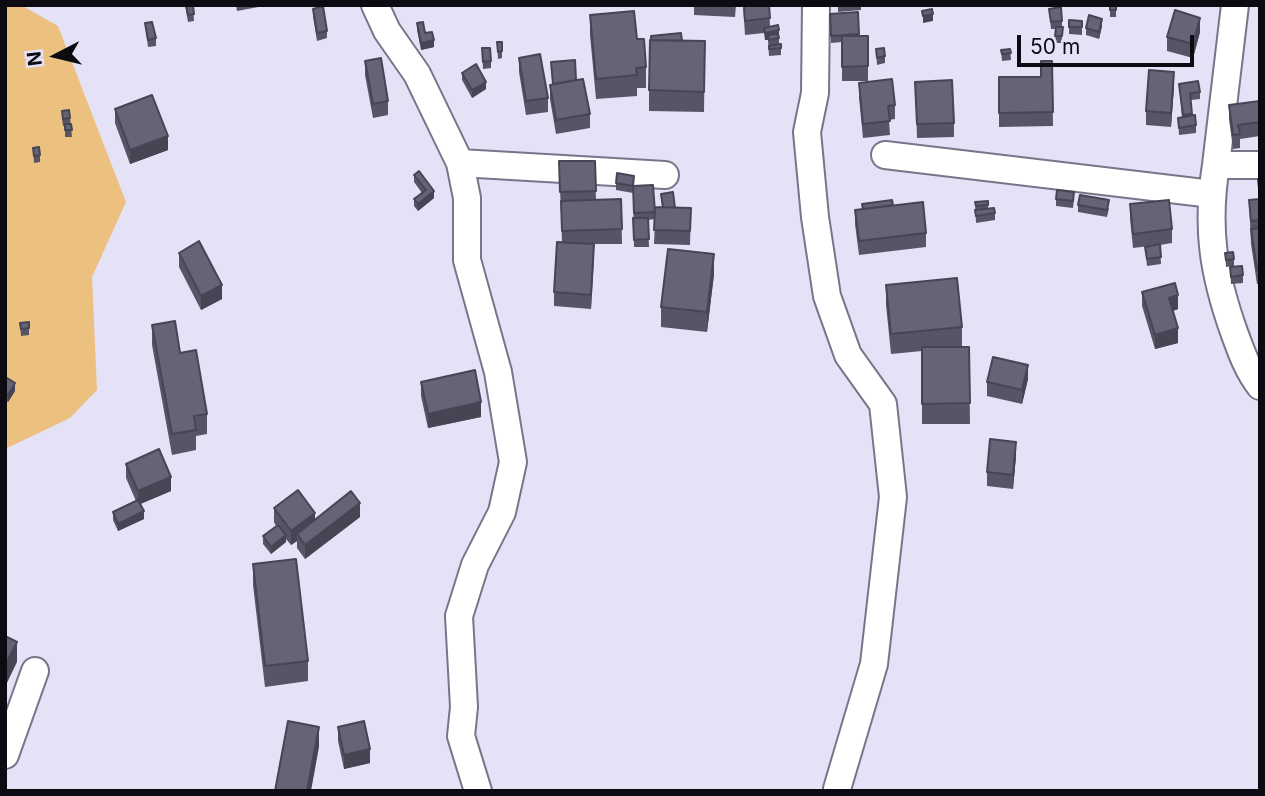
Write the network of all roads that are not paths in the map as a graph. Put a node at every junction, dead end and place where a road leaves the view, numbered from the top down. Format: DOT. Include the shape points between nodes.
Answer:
graph roads {
  1 [pos="375,5"];
  2 [pos="816,5"];
  3 [pos="1235,5"];
  4 [pos="885,155"];
  5 [pos="460,163"];
  6 [pos="1216,165"];
  7 [pos="1260,165"];
  8 [pos="665,175"];
  9 [pos="1212,194"];
  10 [pos="1260,386"];
  11 [pos="35,671"];
  12 [pos="5,755"];
  13 [pos="837,789"];
  14 [pos="478,791"];
  1 -- 5 [label="street" via="417,74"];
  2 -- 13 [label="street" via="815,93 807,132 825,283 848,355 883,404 893,497 874,664"];
  3 -- 6 [label="street"];
  4 -- 9 [label="street"];
  5 -- 8 [label="street"];
  5 -- 14 [label="street" via="467,198 467,260 498,372 513,462 502,512 475,565 459,616 461,736"];
  6 -- 7 [label="street"];
  6 -- 9 [label="street"];
  9 -- 10 [label="street" via="1214,272 1249,372"];
  11 -- 12 [label="street"];
}
